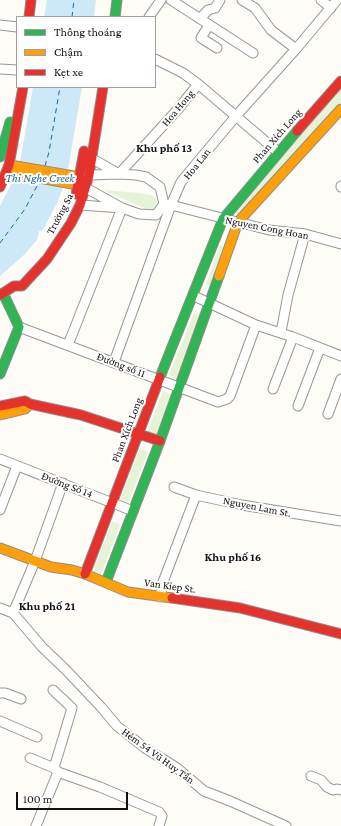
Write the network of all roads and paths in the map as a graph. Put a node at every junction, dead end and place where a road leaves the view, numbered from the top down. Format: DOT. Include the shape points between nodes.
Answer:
graph roads {
  1 [pos="31,0"];
  2 [pos="118,0"];
  3 [pos="161,0"];
  4 [pos="171,0"];
  5 [pos="220,0"];
  6 [pos="242,0"];
  7 [pos="321,0"];
  8 [pos="337,0"];
  9 [pos="331,8"];
  10 [pos="29,16"];
  11 [pos="115,16"];
  12 [pos="150,16"];
  13 [pos="200,19"];
  14 [pos="0,25"];
  15 [pos="209,25"];
  16 [pos="16,27"];
  17 [pos="217,48"];
  18 [pos="296,49"];
  19 [pos="252,53"];
  20 [pos="156,60"];
  21 [pos="0,69"];
  22 [pos="16,70"];
  23 [pos="341,81"];
  24 [pos="198,84"];
  25 [pos="16,86"];
  26 [pos="23,88"];
  27 [pos="96,88"];
  28 [pos="103,88"];
  29 [pos="341,110"];
  30 [pos="236,116"];
  31 [pos="278,152"];
  32 [pos="0,157"];
  33 [pos="91,158"];
  34 [pos="7,169"];
  35 [pos="119,174"];
  36 [pos="83,181"];
  37 [pos="0,187"];
  38 [pos="167,204"];
  39 [pos="80,205"];
  40 [pos="122,208"];
  41 [pos="223,219"];
  42 [pos="238,222"];
  43 [pos="305,234"];
  44 [pos="341,244"];
  45 [pos="14,286"];
  46 [pos="1,294"];
  47 [pos="194,296"];
  48 [pos="210,303"];
  49 [pos="256,325"];
  50 [pos="18,327"];
  51 [pos="281,332"];
  52 [pos="293,337"];
  53 [pos="68,344"];
  54 [pos="320,348"];
  55 [pos="341,356"];
  56 [pos="114,362"];
  57 [pos="0,374"];
  58 [pos="160,379"];
  59 [pos="341,379"];
  60 [pos="180,386"];
  61 [pos="273,390"];
  62 [pos="30,404"];
  63 [pos="0,406"];
  64 [pos="298,406"];
  65 [pos="328,414"];
  66 [pos="0,415"];
  67 [pos="138,433"];
  68 [pos="160,441"];
  69 [pos="0,459"];
  70 [pos="17,466"];
  71 [pos="63,483"];
  72 [pos="174,487"];
  73 [pos="196,495"];
  74 [pos="112,503"];
  75 [pos="0,510"];
  76 [pos="134,511"];
  77 [pos="341,521"];
  78 [pos="0,548"];
  79 [pos="35,561"];
  80 [pos="85,574"];
  81 [pos="106,582"];
  82 [pos="160,596"];
  83 [pos="0,608"];
  84 [pos="13,613"];
  85 [pos="341,634"];
  86 [pos="53,690"];
  87 [pos="3,693"];
  88 [pos="21,699"];
  89 [pos="0,721"];
  90 [pos="37,737"];
  91 [pos="30,758"];
  92 [pos="56,770"];
  93 [pos="311,776"];
  94 [pos="341,790"];
  95 [pos="36,826"];
  96 [pos="159,826"];
  97 [pos="286,826"];
  1 -- 10 [label="street"];
  2 -- 11 [label="street"];
  3 -- 12 [label="street"];
  4 -- 13 [label="street"];
  5 -- 13 [label="street" via="215,8 208,10"];
  6 -- 18 [label="street" via="255,8 271,30"];
  7 -- 9 [label="street"];
  8 -- 9 [label="street, Hoa Lan"];
  9 -- 18 [label="street, Hoa Lan"];
  13 -- 15 [label="street"];
  14 -- 16 [label="street"];
  15 -- 17 [label="street" via="202,38"];
  15 -- 19 [label="street"];
  18 -- 30 [label="street, Hoa Lan"];
  20 -- 24 [label="street"];
  21 -- 22 [label="street"];
  23 -- 31 [label="street, Phan Xích Long"];
  24 -- 30 [label="street, Hoa Hong"];
  24 -- 35 [label="street, Hoa Hong"];
  25 -- 32 [label="street"];
  26 -- 34 [label="street"];
  27 -- 36 [label="street, Trường Sa"];
  28 -- 33 [label="street, Trường Sa"];
  29 -- 42 [label="street"];
  30 -- 31 [label="street, Hoa Hong"];
  30 -- 38 [label="street, Hoa Lan" via="181,182"];
  31 -- 41 [label="street, Phan Xích Long"];
  33 -- 35 [label="street"];
  33 -- 36 [label="street, Trường Sa"];
  34 -- 36 [label="street"];
  34 -- 37 [label="street"];
  35 -- 36 [label="street"];
  35 -- 38 [label="street" via="146,177 160,187"];
  36 -- 39 [label="street, Trường Sa"];
  36 -- 40 [label="street"];
  36 -- 45 [label="street, Trường Sa" via="55,235"];
  38 -- 40 [label="street" via="156,215 139,214"];
  38 -- 41 [label="street, Nguyen Cong Hoan"];
  38 -- 56 [label="street, Hoa Lan"];
  39 -- 40 [label="street"];
  39 -- 45 [label="street, Trường Sa" via="47,259 22,286"];
  40 -- 53 [label="street"];
  41 -- 42 [label="street, Nguyen Cong Hoan"];
  41 -- 47 [label="street, Phan Xích Long"];
  42 -- 43 [label="street, Nguyen Cong Hoan" via="269,230"];
  42 -- 48 [label="street"];
  43 -- 44 [label="street, Nguyen Cong Hoan"];
  43 -- 51 [label="street" via="288,295"];
  45 -- 46 [label="street, Trường Sa"];
  46 -- 50 [label="street"];
  47 -- 48 [label="street"];
  47 -- 58 [label="street, Phan Xích Long"];
  48 -- 49 [label="street"];
  48 -- 60 [label="street"];
  49 -- 51 [label="street"];
  49 -- 60 [label="street, Đường số 11" via="227,399 218,402"];
  50 -- 53 [label="street, Đường số 11"];
  50 -- 57 [label="street"];
  51 -- 52 [label="street"];
  52 -- 54 [label="street"];
  52 -- 61 [label="street"];
  53 -- 56 [label="street, Đường số 11"];
  54 -- 55 [label="street"];
  54 -- 64 [label="street"];
  56 -- 58 [label="street, Đường số 11"];
  58 -- 60 [label="street, Đường số 11"];
  58 -- 67 [label="street, Phan Xích Long"];
  59 -- 65 [label="street"];
  60 -- 68 [label="street"];
  62 -- 63 [label="street" via="25,401"];
  62 -- 66 [label="street" via="25,410"];
  62 -- 67 [label="street" via="81,415"];
  67 -- 68 [label="street"];
  67 -- 74 [label="street, Phan Xích Long"];
  68 -- 76 [label="street"];
  69 -- 70 [label="street, Đường Số 14"];
  70 -- 71 [label="street, Đường Số 14"];
  70 -- 75 [label="street"];
  71 -- 74 [label="street, Đường Số 14"];
  71 -- 79 [label="street"];
  72 -- 73 [label="street, Nguyen Lam St."];
  73 -- 77 [label="street, Nguyen Lam St."];
  73 -- 82 [label="street"];
  74 -- 76 [label="street, Đường Số 14"];
  74 -- 80 [label="street, Phan Xích Long"];
  76 -- 81 [label="street"];
  78 -- 79 [label="street, Van Kiep St."];
  79 -- 80 [label="street, Van Kiep St."];
  79 -- 84 [label="street"];
  80 -- 81 [label="street, Van Kiep St."];
  81 -- 82 [label="street, Van Kiep St." via="128,592"];
  82 -- 85 [label="street, Van Kiep St." via="240,608"];
  83 -- 84 [label="street, Hẻm 54 Vũ Huy Tấn"];
  84 -- 97 [label="street, Hẻm 54 Vũ Huy Tấn" via="117,726 145,748 177,768 204,791"];
  86 -- 92 [label="street" via="72,708"];
  87 -- 88 [label="street"];
  89 -- 90 [label="street"];
  91 -- 92 [label="street"];
  92 -- 95 [label="street"];
  92 -- 96 [label="street" via="159,812 162,816"];
  93 -- 94 [label="street" via="333,790"];
}
